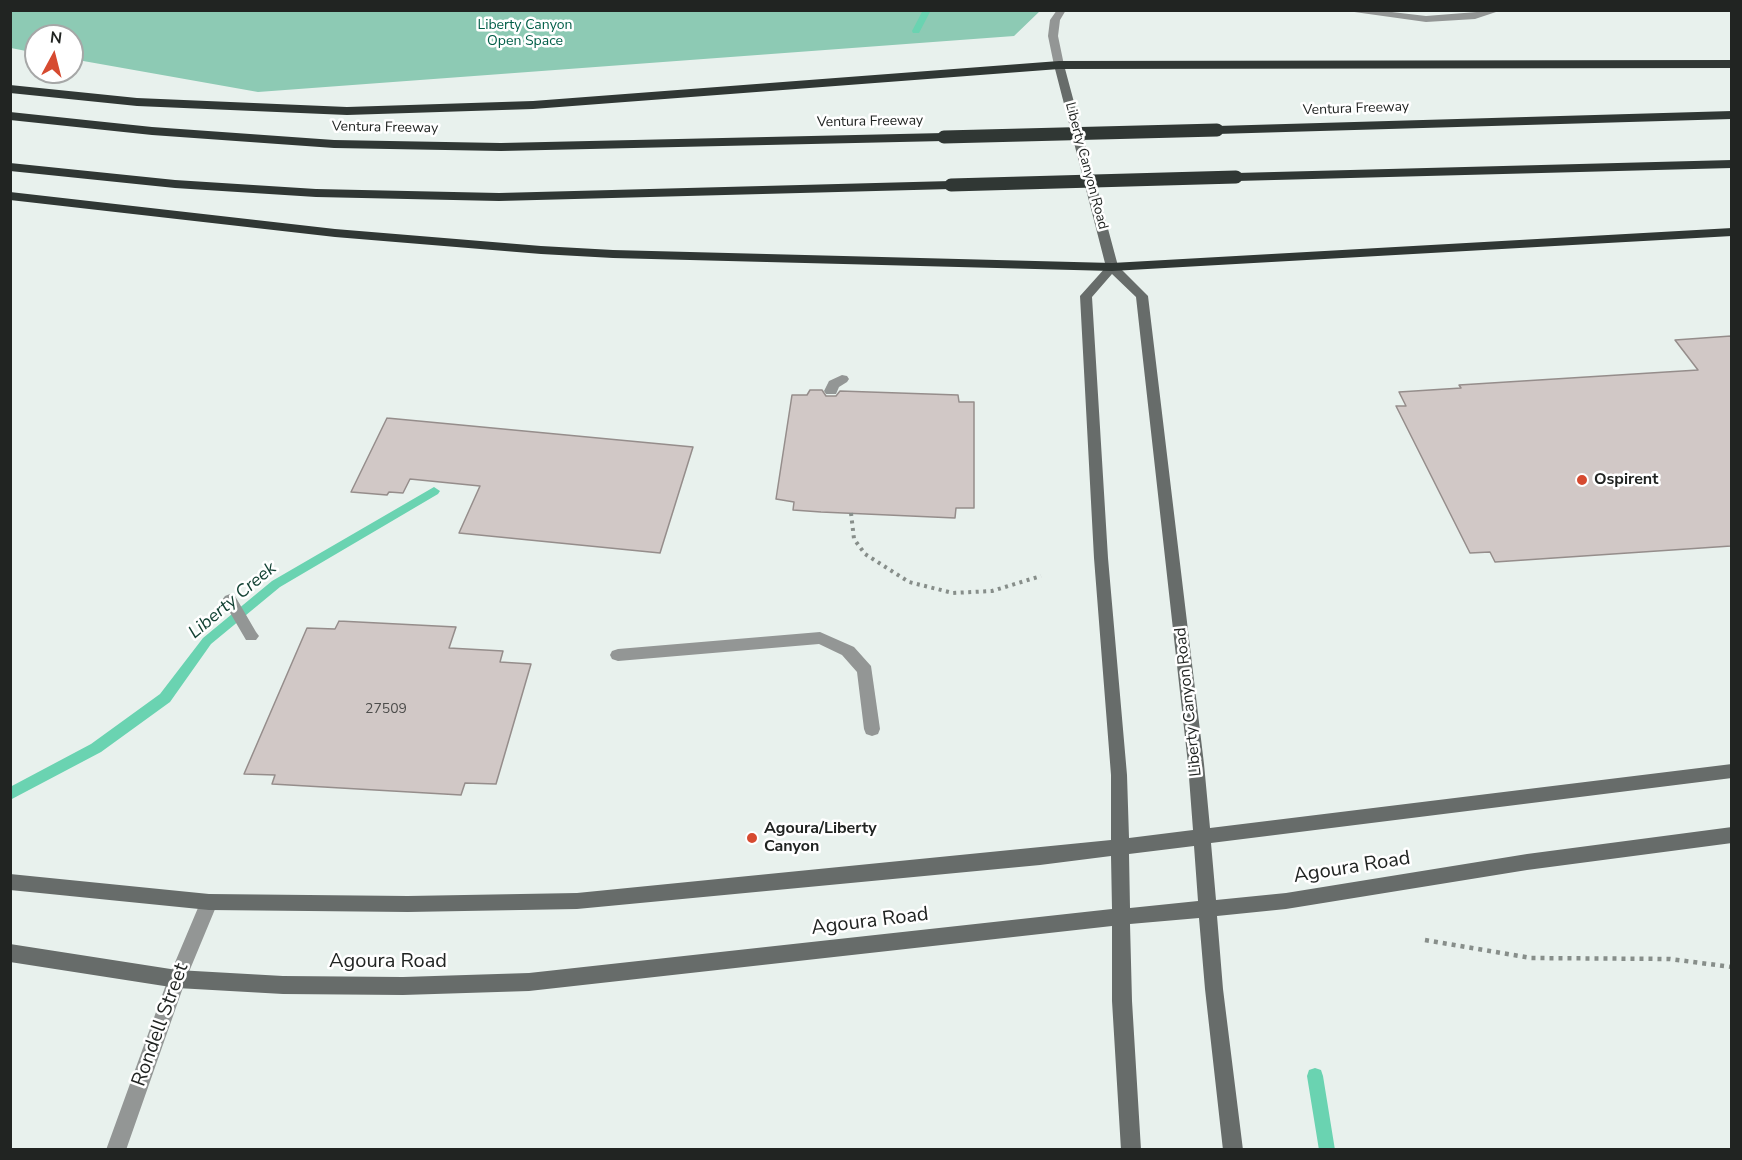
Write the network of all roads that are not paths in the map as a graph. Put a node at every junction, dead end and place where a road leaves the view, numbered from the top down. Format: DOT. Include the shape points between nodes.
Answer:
graph roads {
  1 [pos="1062,10"];
  2 [pos="1344,10"];
  3 [pos="1498,10"];
  4 [pos="1731,64"];
  5 [pos="1059,65"];
  6 [pos="10,89"];
  7 [pos="1731,114"];
  8 [pos="10,116"];
  9 [pos="1731,164"];
  10 [pos="10,167"];
  11 [pos="10,196"];
  12 [pos="1731,232"];
  13 [pos="1113,267"];
  14 [pos="842,379"];
  15 [pos="831,391"];
  16 [pos="230,600"];
  17 [pos="250,634"];
  18 [pos="618,655"];
  19 [pos="873,729"];
  20 [pos="1731,771"];
  21 [pos="1731,835"];
  22 [pos="1202,838"];
  23 [pos="1121,846"];
  24 [pos="10,882"];
  25 [pos="209,902"];
  26 [pos="1208,908"];
  27 [pos="1122,917"];
  28 [pos="10,953"];
  29 [pos="177,979"];
  30 [pos="116,1149"];
  31 [pos="1131,1149"];
  32 [pos="1233,1149"];
  1 -- 5 [label="street" via="1055,20 1053,36"];
  2 -- 3 [label="street" via="1426,19 1475,16"];
  4 -- 5 [label="highway"];
  5 -- 6 [label="highway" via="533,105 347,111 206,106"];
  5 -- 13 [label="main road, Liberty Canyon Road"];
  7 -- 8 [label="highway, Ventura Freeway, bridge" via="501,147 334,144"];
  9 -- 10 [label="highway, bridge" via="487,196 316,193"];
  11 -- 13 [label="highway" via="335,233 541,250"];
  12 -- 13 [label="highway"];
  13 -- 22 [label="main road, Liberty Canyon Road" via="1143,296"];
  13 -- 23 [label="main road" via="1086,296"];
  14 -- 15 [label="street"];
  16 -- 17 [label="street"];
  18 -- 19 [label="street" via="820,638 848,651 865,670"];
  20 -- 22 [label="main road"];
  21 -- 26 [label="main road, Agoura Road" via="1527,862 1286,901"];
  22 -- 23 [label="main road"];
  22 -- 26 [label="main road, Liberty Canyon Road"];
  23 -- 25 [label="main road" via="577,901"];
  23 -- 27 [label="main road"];
  24 -- 25 [label="main road"];
  25 -- 29 [label="street, Rondell Street"];
  26 -- 27 [label="main road, Agoura Road"];
  26 -- 32 [label="main road, Liberty Canyon Road"];
  27 -- 29 [label="main road, Agoura Road" via="529,982 381,986"];
  27 -- 31 [label="main road" via="1122,1001"];
  28 -- 29 [label="main road, Agoura Road"];
  29 -- 30 [label="street, Rondell Street"];
}
